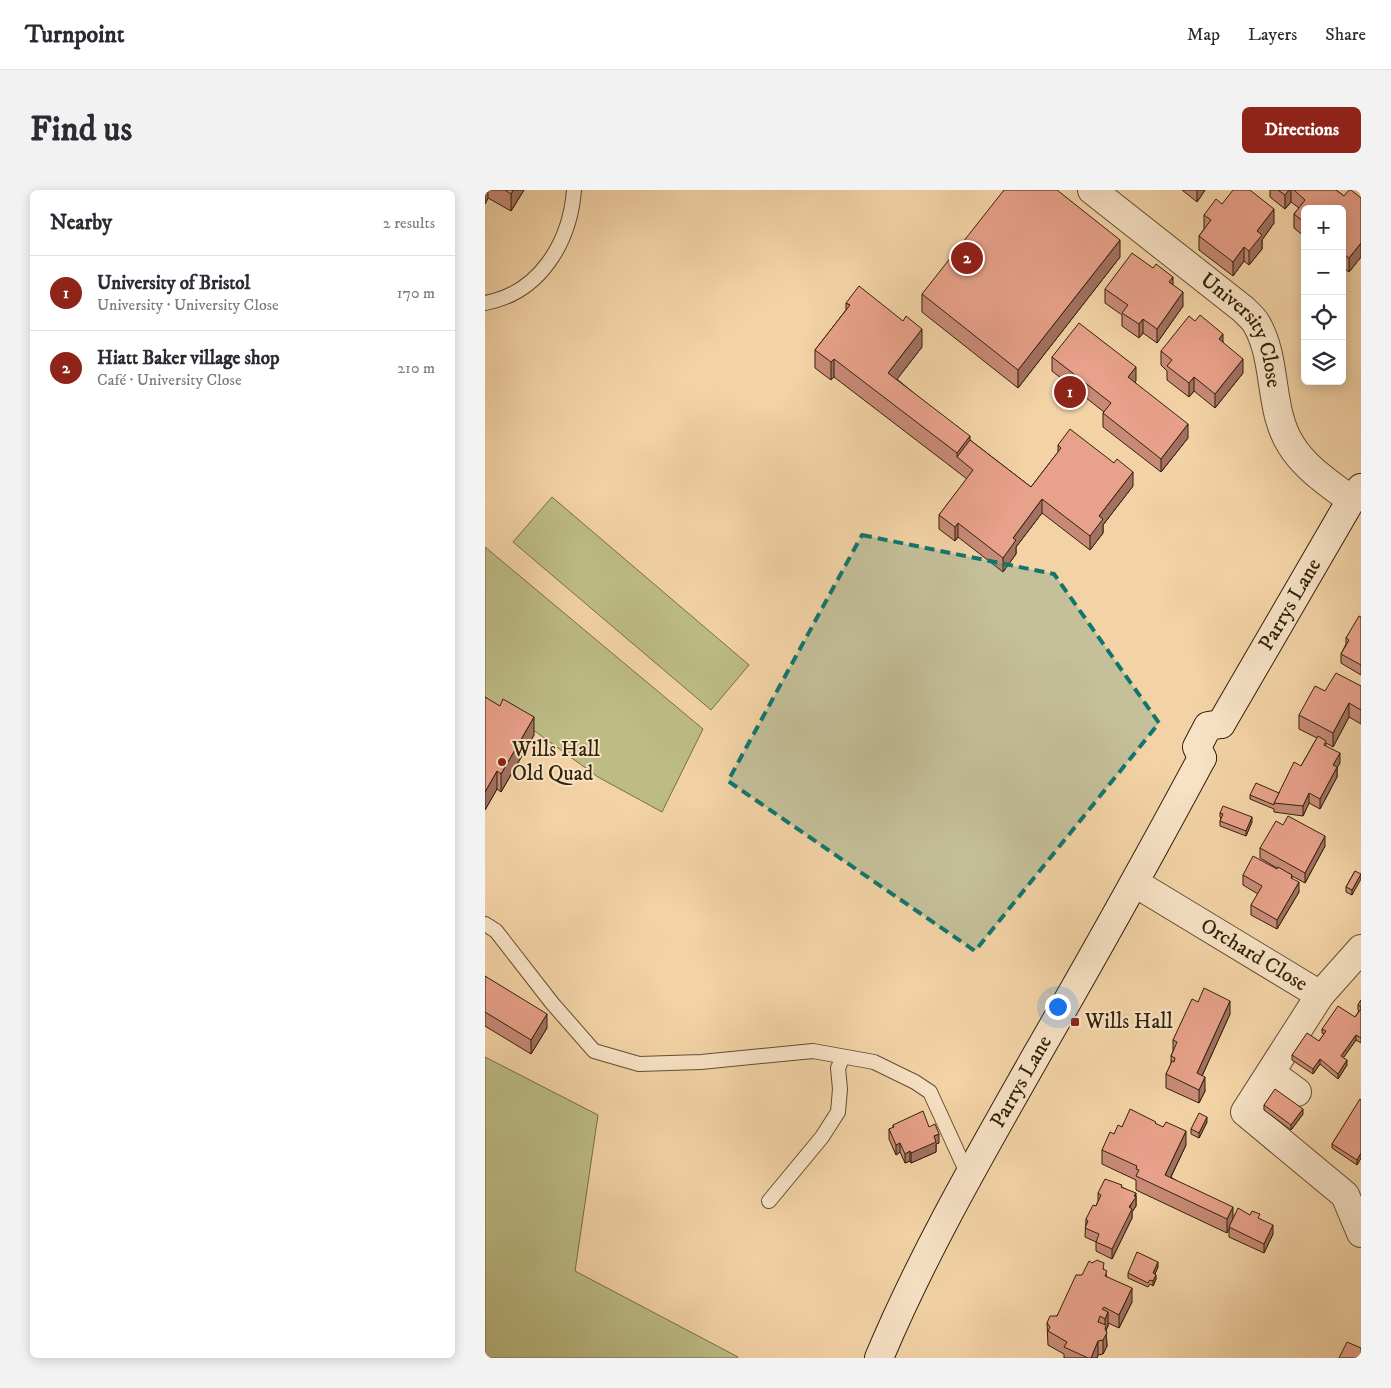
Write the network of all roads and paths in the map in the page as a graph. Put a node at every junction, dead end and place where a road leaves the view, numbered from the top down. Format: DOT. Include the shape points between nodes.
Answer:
graph roads {
  1 [pos="574,190"];
  2 [pos="1092,190"];
  3 [pos="485,303"];
  4 [pos="1356,494"];
  5 [pos="1135,883"];
  6 [pos="485,924"];
  7 [pos="1361,949"];
  8 [pos="1319,995"];
  9 [pos="843,1057"];
  10 [pos="1271,1073"];
  11 [pos="1297,1092"];
  12 [pos="969,1175"];
  13 [pos="769,1201"];
  14 [pos="1361,1233"];
  15 [pos="879,1358"];
  1 -- 3 [label="lane" via="569,223 562,242 541,272 511,296"];
  2 -- 4 [label="street, University Close" via="1255,322 1263,338 1281,422 1291,445 1308,466"];
  4 -- 5 [label="street, Parrys Lane" via="1221,724 1208,726 1197,748 1202,758"];
  5 -- 8 [label="street, Orchard Close"];
  5 -- 12 [label="street, Parrys Lane"];
  6 -- 9 [label="lane" via="496,931 551,1003 594,1051 639,1064 701,1062 813,1051"];
  7 -- 8 [label="street, Orchard Close"];
  8 -- 10 [label="street"];
  9 -- 12 [label="lane" via="874,1062 930,1092"];
  9 -- 13 [label="lane" via="838,1068 841,1089 839,1112"];
  10 -- 11 [label="street"];
  10 -- 14 [label="street" via="1245,1112 1345,1195"];
  12 -- 15 [label="street, Parrys Lane"];
}
